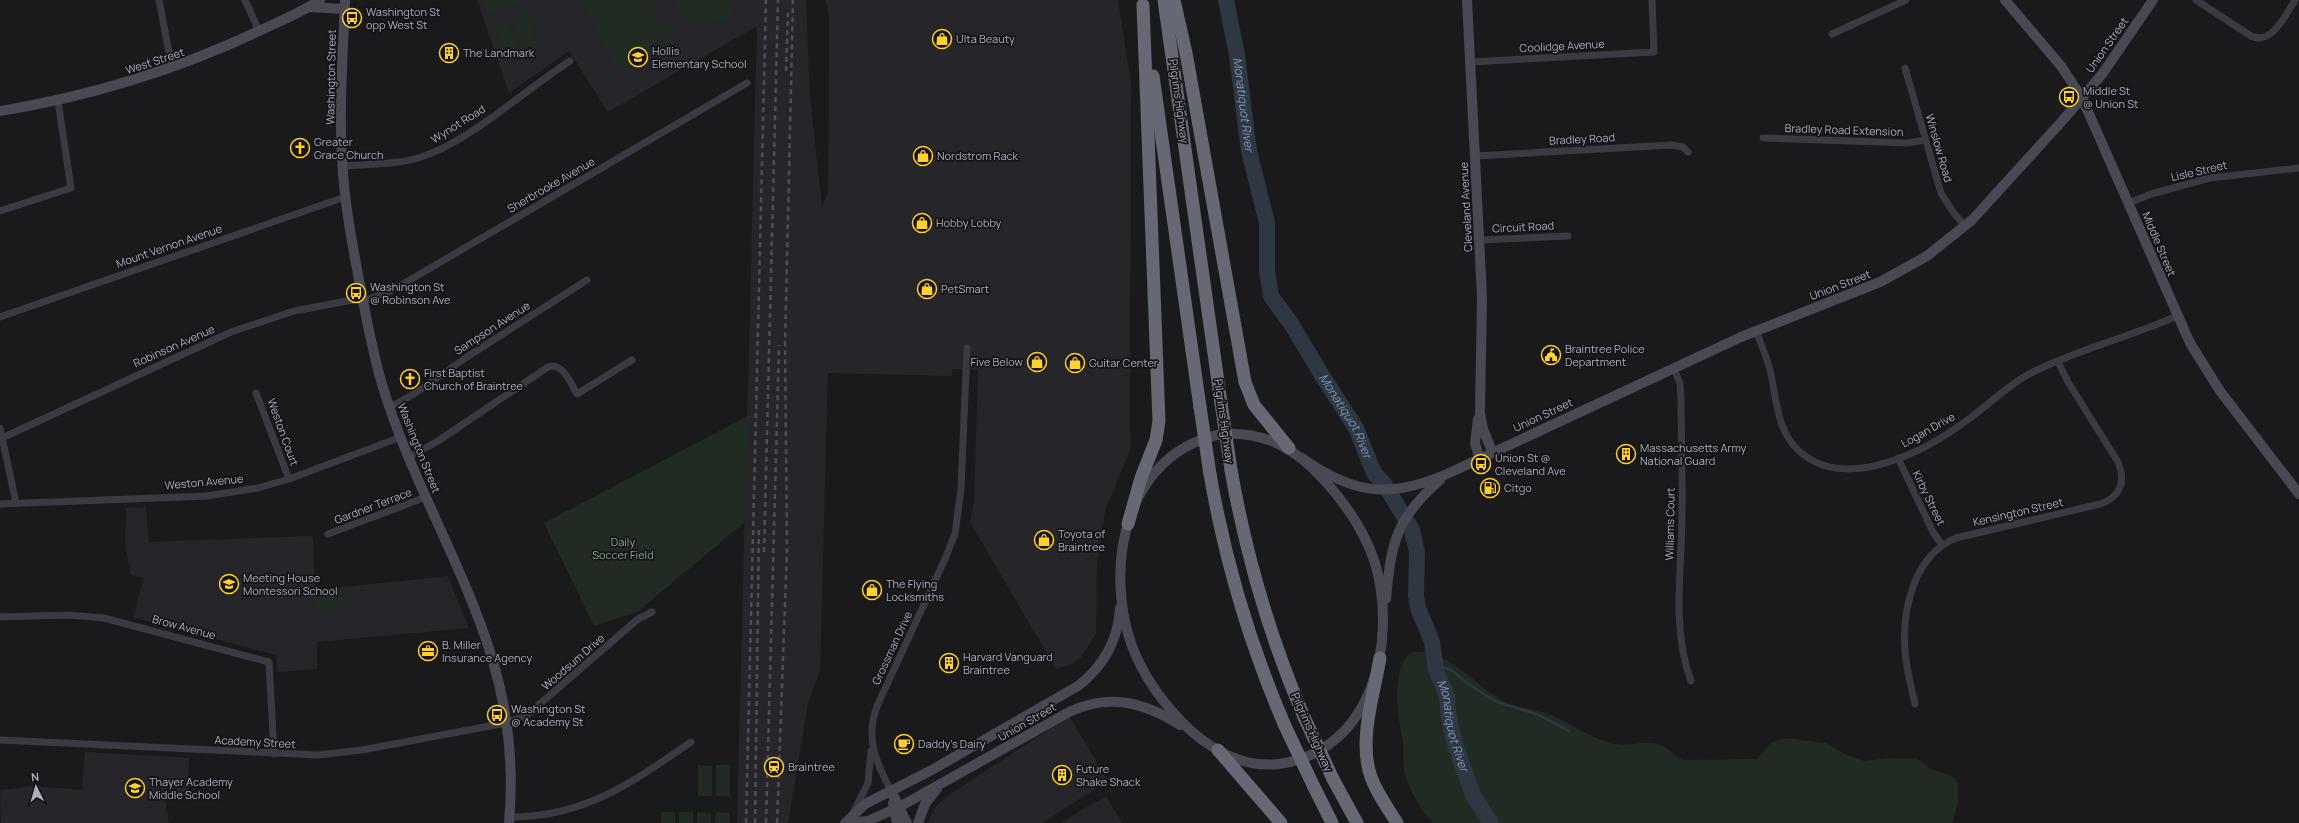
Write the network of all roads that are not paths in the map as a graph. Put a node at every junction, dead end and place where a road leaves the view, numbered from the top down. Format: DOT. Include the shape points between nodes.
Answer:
graph roads {
  1 [pos="159,0"];
  2 [pos="245,0"];
  3 [pos="320,0"];
  4 [pos="1164,0"];
  5 [pos="1174,0"];
  6 [pos="1467,0"];
  7 [pos="1652,0"];
  8 [pos="1906,0"];
  9 [pos="2005,0"];
  10 [pos="2153,0"];
  11 [pos="2196,0"];
  12 [pos="2295,0"];
  13 [pos="1143,2"];
  14 [pos="345,4"];
  15 [pos="309,8"];
  16 [pos="259,31"];
  17 [pos="1832,34"];
  18 [pos="570,61"];
  19 [pos="1470,62"];
  20 [pos="172,68"];
  21 [pos="1905,68"];
  22 [pos="747,83"];
  23 [pos="2082,98"];
  24 [pos="58,101"];
  25 [pos="0,111"];
  26 [pos="1763,138"];
  27 [pos="1925,140"];
  28 [pos="1688,152"];
  29 [pos="1475,156"];
  30 [pos="342,166"];
  31 [pos="2299,168"];
  32 [pos="345,197"];
  33 [pos="2129,203"];
  34 [pos="0,212"];
  35 [pos="1965,226"];
  36 [pos="1568,236"];
  37 [pos="1479,240"];
  38 [pos="587,280"];
  39 [pos="363,299"];
  40 [pos="2177,316"];
  41 [pos="0,317"];
  42 [pos="1756,331"];
  43 [pos="967,348"];
  44 [pos="632,360"];
  45 [pos="2058,362"];
  46 [pos="1674,368"];
  47 [pos="256,393"];
  48 [pos="390,407"];
  49 [pos="1480,413"];
  50 [pos="0,428"];
  51 [pos="401,437"];
  52 [pos="2,438"];
  53 [pos="1289,448"];
  54 [pos="1492,451"];
  55 [pos="409,457"];
  56 [pos="1302,458"];
  57 [pos="1479,458"];
  58 [pos="1898,458"];
  59 [pos="1447,474"];
  60 [pos="289,480"];
  61 [pos="2299,494"];
  62 [pos="426,497"];
  63 [pos="16,503"];
  64 [pos="0,504"];
  65 [pos="1128,524"];
  66 [pos="328,534"];
  67 [pos="1942,545"];
  68 [pos="1120,584"];
  69 [pos="652,612"];
  70 [pos="0,616"];
  71 [pos="1384,625"];
  72 [pos="1380,658"];
  73 [pos="1691,681"];
  74 [pos="1915,704"];
  75 [pos="506,722"];
  76 [pos="1198,737"];
  77 [pos="0,740"];
  78 [pos="691,742"];
  79 [pos="872,747"];
  80 [pos="1218,750"];
  81 [pos="274,754"];
  82 [pos="943,783"];
  83 [pos="891,792"];
  84 [pos="897,808"];
  85 [pos="510,820"];
  86 [pos="849,821"];
  87 [pos="896,823"];
  88 [pos="907,823"];
  89 [pos="918,823"];
  90 [pos="1281,823"];
  91 [pos="1332,823"];
  92 [pos="1357,823"];
  93 [pos="1397,823"];
  1 -- 20 [label="street"];
  2 -- 16 [label="street"];
  3 -- 15 [label="main road, West Street"];
  4 -- 92 [label="highway, Pilgrims Highway, bridge" via="1231,470 1245,540 1261,600 1286,674 1333,779"];
  5 -- 53 [label="highway" via="1185,46 1246,382 1254,405"];
  6 -- 19 [label="main road, Cleveland Avenue"];
  7 -- 19 [label="street, Coolidge Avenue" via="1654,52"];
  8 -- 17 [label="street"];
  9 -- 23 [label="main road, Middle Street" via="2061,66"];
  10 -- 23 [label="main road, Union Street" via="2110,63"];
  11 -- 12 [label="street" via="2257,38 2271,34"];
  13 -- 65 [label="highway" via="1159,421 1156,440 1141,478"];
  13 -- 91 [label="highway, Pilgrims Highway, bridge" via="1200,407 1224,545 1259,663 1285,726"];
  14 -- 15 [label="main road, West Street"];
  14 -- 30 [label="main road, Washington Street"];
  15 -- 16 [label="main road, West Street"];
  16 -- 20 [label="main road, West Street"];
  18 -- 30 [label="street, Wynot Road" via="470,131 433,152 398,162"];
  19 -- 29 [label="main road, Cleveland Avenue"];
  20 -- 24 [label="main road, West Street" via="118,86"];
  21 -- 27 [label="street, Winslow Road"];
  22 -- 39 [label="street, Sherbrooke Avenue" via="391,291"];
  23 -- 33 [label="main road, Middle Street"];
  23 -- 35 [label="main road, Union Street"];
  24 -- 25 [label="main road, West Street"];
  24 -- 34 [label="street" via="71,188"];
  26 -- 27 [label="street, Bradley Road Extension" via="1906,143"];
  27 -- 35 [label="street, Winslow Road" via="1941,193"];
  28 -- 29 [label="street, Bradley Road" via="1683,147 1671,145"];
  29 -- 37 [label="main road, Cleveland Avenue"];
  30 -- 32 [label="main road, Washington Street"];
  31 -- 33 [label="street, Lisle Street" via="2210,178"];
  32 -- 39 [label="main road, Washington Street"];
  32 -- 41 [label="street, Mount Vernon Avenue"];
  33 -- 40 [label="main road, Middle Street"];
  35 -- 42 [label="main road, Union Street" via="1932,252 1888,278"];
  36 -- 37 [label="street, Circuit Road"];
  37 -- 49 [label="main road, Cleveland Avenue" via="1482,303"];
  38 -- 48 [label="street, Sampson Avenue" via="414,394"];
  39 -- 48 [label="main road, Washington Street" via="375,359"];
  39 -- 52 [label="street, Robinson Avenue" via="294,311 231,332"];
  40 -- 45 [label="street, Logan Drive"];
  40 -- 61 [label="main road, Middle Street" via="2216,385"];
  42 -- 46 [label="main road, Union Street"];
  42 -- 58 [label="street, Logan Drive" via="1769,364 1780,422 1799,451 1820,463 1846,469"];
  43 -- 79 [label="street, Grossman Drive" via="961,489 955,534 877,706 872,724"];
  44 -- 55 [label="street" via="577,394 562,371 551,366 438,441"];
  45 -- 58 [label="street, Logan Drive" via="2025,376 1942,437"];
  45 -- 67 [label="street, Kensington Street" via="2118,462 2122,480 2117,494 2100,504 1961,536"];
  46 -- 54 [label="main road, Union Street"];
  46 -- 73 [label="street, Williams Court" via="1680,384 1681,398 1680,626 1683,656"];
  47 -- 60 [label="street, Weston Court"];
  48 -- 51 [label="main road, Washington Street"];
  49 -- 54 [label="main road, Cleveland Avenue"];
  49 -- 57 [label="main road, Cleveland Avenue" via="1475,443"];
  50 -- 52 [label="street"];
  51 -- 55 [label="main road, Washington Street"];
  51 -- 60 [label="street, Weston Avenue"];
  52 -- 63 [label="street"];
  53 -- 56 [label="main road"];
  53 -- 65 [label="main road" via="1265,437 1241,434 1218,435 1195,442 1171,456 1154,474 1139,496"];
  54 -- 57 [label="main road, Union Street"];
  55 -- 62 [label="main road, Washington Street"];
  56 -- 59 [label="main road, Union Street" via="1336,478 1370,490 1408,488"];
  56 -- 71 [label="main road" via="1339,496 1364,537 1377,572"];
  57 -- 59 [label="main road, Union Street"];
  58 -- 67 [label="street, Kirby Street" via="1933,532"];
  59 -- 71 [label="main road, Union Street" via="1414,503 1402,521 1396,537"];
  60 -- 63 [label="street, Weston Avenue" via="207,496"];
  62 -- 66 [label="street, Gardner Terrace"];
  62 -- 75 [label="main road, Washington Street" via="484,635 498,680"];
  63 -- 64 [label="street, Weston Avenue"];
  65 -- 68 [label="main road" via="1121,556"];
  67 -- 74 [label="street, Kensington Street" via="1919,572 1906,614 1905,656"];
  68 -- 76 [label="main road" via="1127,628 1139,662 1167,704"];
  68 -- 83 [label="main road, Union Street" via="1120,612 1114,638 1104,658 1090,676 1066,694"];
  69 -- 75 [label="street, Woodsum Drive" via="638,620 527,716"];
  70 -- 81 [label="street, Brow Avenue" via="78,615 112,619 269,662"];
  71 -- 72 [label="main road"];
  72 -- 80 [label="main road" via="1370,690 1359,711 1345,731 1326,747 1298,760 1268,765 1243,761"];
  72 -- 93 [label="highway" via="1367,738 1367,759 1377,791"];
  75 -- 81 [label="street, Academy Street" via="346,753"];
  75 -- 85 [label="main road, Washington Street"];
  76 -- 80 [label="main road"];
  76 -- 82 [label="main road, Union Street" via="1166,716 1142,705 1120,700 1100,701 1069,712"];
  77 -- 81 [label="street, Academy Street"];
  78 -- 85 [label="street" via="631,782 585,805 548,815"];
  79 -- 83 [label="street, Grossman Drive"];
  79 -- 86 [label="street" via="868,783"];
  80 -- 90 [label="highway"];
  82 -- 84 [label="main road, Union Street"];
  82 -- 89 [label="main road" via="925,804"];
  83 -- 84 [label="main road"];
  83 -- 86 [label="main road, Union Street" via="866,804"];
  84 -- 86 [label="main road, Union Street" via="868,821"];
  84 -- 87 [label="main road"];
  84 -- 88 [label="main road"];
}
